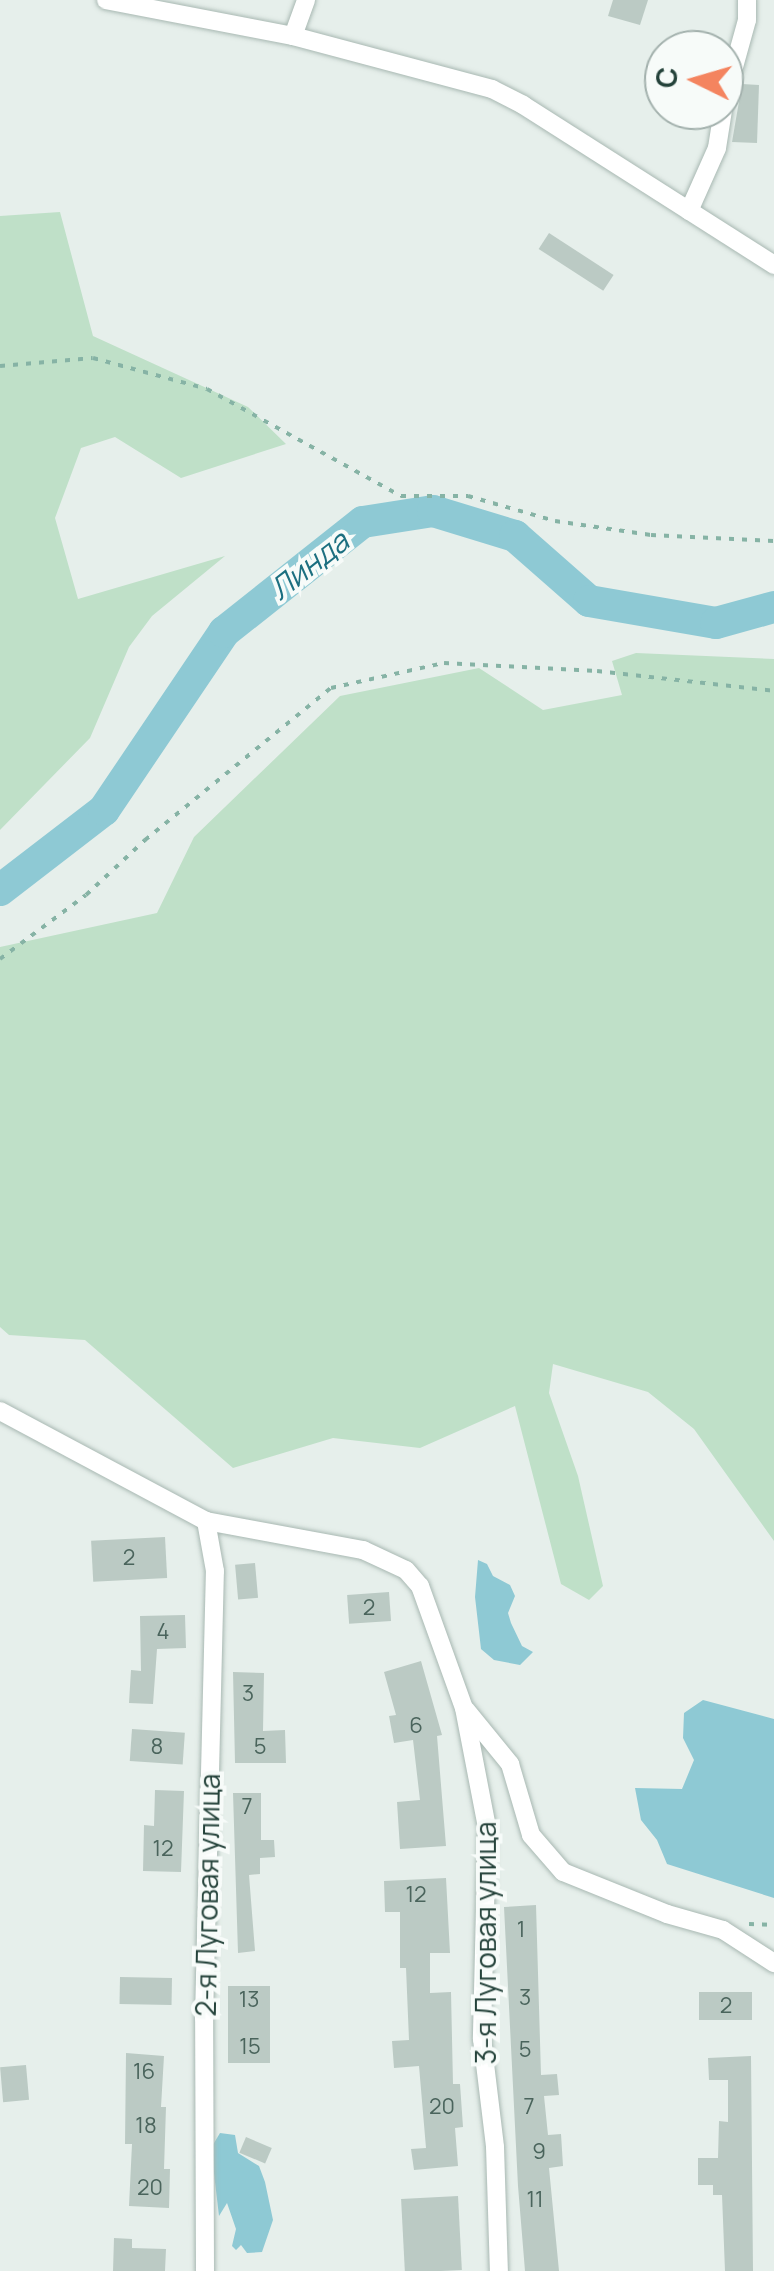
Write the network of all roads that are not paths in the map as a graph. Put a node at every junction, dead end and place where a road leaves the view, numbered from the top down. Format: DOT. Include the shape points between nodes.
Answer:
graph roads {
  1 [pos="306,0"];
  2 [pos="748,0"];
  3 [pos="115,1"];
  4 [pos="744,31"];
  5 [pos="293,36"];
  6 [pos="720,130"];
  7 [pos="689,210"];
  8 [pos="774,265"];
  9 [pos="0,1411"];
  10 [pos="206,1521"];
  11 [pos="464,1708"];
  12 [pos="768,1957"];
  13 [pos="205,2271"];
  14 [pos="499,2271"];
  1 -- 5 [label="street"];
  2 -- 4 [label="street"];
  3 -- 5 [label="street"];
  5 -- 7 [label="street" via="492,89"];
  6 -- 7 [label="street"];
  7 -- 8 [label="street"];
  9 -- 10 [label="street"];
  10 -- 11 [label="street, 3-я Луговая улица" via="364,1550 406,1570 420,1586"];
  10 -- 13 [label="street, 2-я Луговая улица" via="215,1571"];
  11 -- 12 [label="street" via="510,1764 531,1835 563,1872 723,1930"];
  11 -- 14 [label="street, 3-я Луговая улица" via="488,1828 482,2039"];
}
